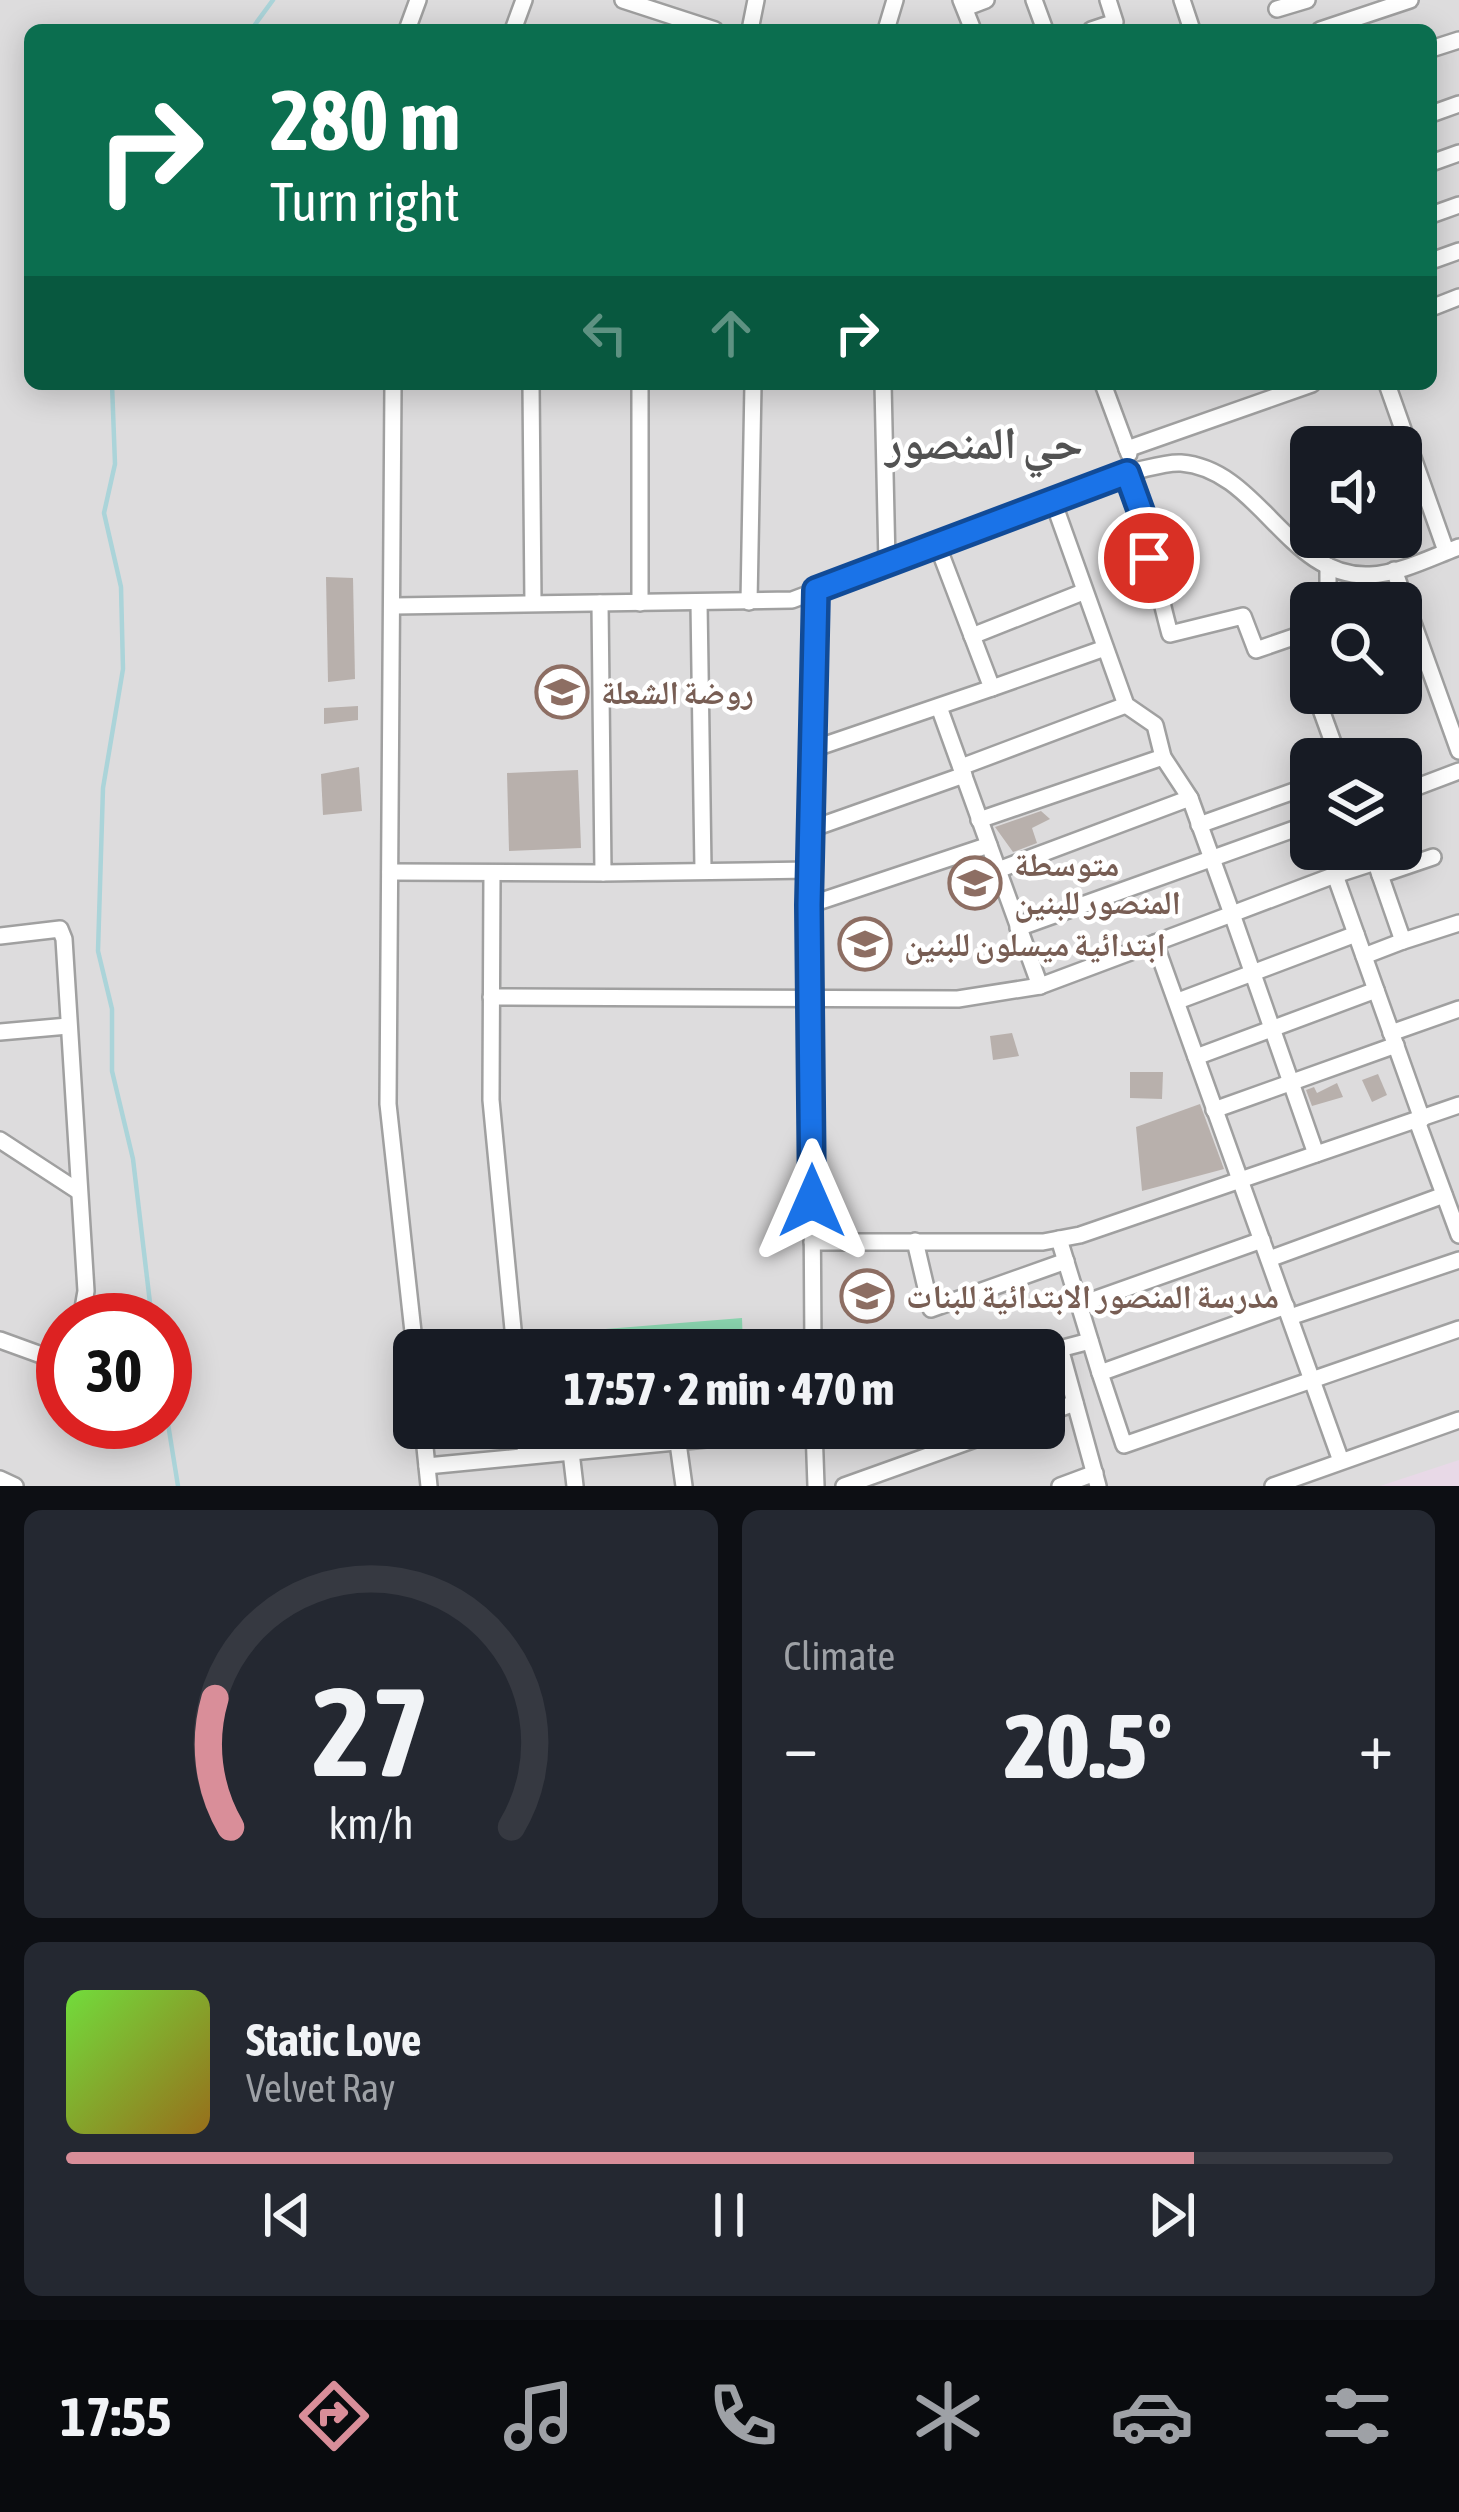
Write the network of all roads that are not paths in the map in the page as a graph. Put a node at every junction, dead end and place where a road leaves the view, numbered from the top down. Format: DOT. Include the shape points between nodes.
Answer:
graph roads {
  1 [pos="986,0"];
  2 [pos="1307,0"];
  3 [pos="1410,0"];
  4 [pos="633,2"];
  5 [pos="963,4"];
  6 [pos="1277,4"];
  7 [pos="697,24"];
  8 [pos="1338,24"];
  9 [pos="393,390"];
  10 [pos="531,390"];
  11 [pos="640,390"];
  12 [pos="754,390"];
  13 [pos="883,390"];
  14 [pos="1105,390"];
  15 [pos="1389,390"];
  16 [pos="1262,392"];
  17 [pos="1127,449"];
  18 [pos="1131,472"];
  19 [pos="1053,501"];
  20 [pos="937,544"];
  21 [pos="1453,549"];
  22 [pos="887,562"];
  23 [pos="1328,566"];
  24 [pos="1394,570"];
  25 [pos="1328,582"];
  26 [pos="1397,582"];
  27 [pos="816,590"];
  28 [pos="1083,592"];
  29 [pos="749,602"];
  30 [pos="532,603"];
  31 [pos="600,603"];
  32 [pos="640,603"];
  33 [pos="699,603"];
  34 [pos="394,606"];
  35 [pos="972,636"];
  36 [pos="1290,639"];
  37 [pos="1105,648"];
  38 [pos="1422,654"];
  39 [pos="992,688"];
  40 [pos="1126,705"];
  41 [pos="939,706"];
  42 [pos="812,749"];
  43 [pos="1459,751"];
  44 [pos="1163,757"];
  45 [pos="962,771"];
  46 [pos="1459,771"];
  47 [pos="1422,785"];
  48 [pos="1290,792"];
  49 [pos="1190,798"];
  50 [pos="980,820"];
  51 [pos="1199,825"];
  52 [pos="811,829"];
  53 [pos="1290,831"];
  54 [pos="989,845"];
  55 [pos="1433,857"];
  56 [pos="1422,858"];
  57 [pos="1213,861"];
  58 [pos="703,869"];
  59 [pos="810,870"];
  60 [pos="998,870"];
  61 [pos="1350,870"];
  62 [pos="1378,870"];
  63 [pos="389,872"];
  64 [pos="492,873"];
  65 [pos="603,873"];
  66 [pos="1335,875"];
  67 [pos="809,905"];
  68 [pos="1232,914"];
  69 [pos="1459,923"];
  70 [pos="1018,928"];
  71 [pos="1356,934"];
  72 [pos="0,936"];
  73 [pos="1403,941"];
  74 [pos="1154,943"];
  75 [pos="1364,956"];
  76 [pos="1252,972"];
  77 [pos="1040,986"];
  78 [pos="1376,990"];
  79 [pos="491,997"];
  80 [pos="810,1000"];
  81 [pos="1178,1001"];
  82 [pos="1459,1009"];
  83 [pos="68,1027"];
  84 [pos="1272,1029"];
  85 [pos="0,1032"];
  86 [pos="1394,1039"];
  87 [pos="1196,1057"];
  88 [pos="1291,1082"];
  89 [pos="1459,1105"];
  90 [pos="1214,1110"];
  91 [pos="1419,1120"];
  92 [pos="0,1139"];
  93 [pos="1316,1154"];
  94 [pos="1241,1180"];
  95 [pos="78,1191"];
  96 [pos="1444,1195"];
  97 [pos="1459,1235"];
  98 [pos="1059,1239"];
  99 [pos="1262,1240"];
  100 [pos="915,1241"];
  101 [pos="812,1242"];
  102 [pos="1269,1259"];
  103 [pos="1459,1260"];
  104 [pos="1066,1261"];
  105 [pos="86,1293"];
  106 [pos="1079,1305"];
  107 [pos="1288,1312"];
  108 [pos="413,1329"];
  109 [pos="513,1329"];
  110 [pos="813,1329"];
  111 [pos="1459,1329"];
  112 [pos="0,1340"];
  113 [pos="1090,1340"];
  114 [pos="1065,1347"];
  115 [pos="36,1353"];
  116 [pos="1100,1372"];
  117 [pos="1312,1379"];
  118 [pos="1065,1380"];
  119 [pos="1075,1403"];
  120 [pos="1065,1407"];
  121 [pos="1459,1420"];
  122 [pos="425,1449"];
  123 [pos="525,1449"];
  124 [pos="607,1449"];
  125 [pos="679,1449"];
  126 [pos="816,1449"];
  127 [pos="947,1449"];
  128 [pos="571,1452"];
  129 [pos="526,1456"];
  130 [pos="1341,1461"];
  131 [pos="427,1466"];
  132 [pos="0,1479"];
  133 [pos="1097,1480"];
  134 [pos="15,1486"];
  135 [pos="429,1486"];
  136 [pos="574,1486"];
  137 [pos="684,1486"];
  138 [pos="816,1486"];
  139 [pos="844,1486"];
  140 [pos="1060,1486"];
  141 [pos="1273,1486"];
  1 -- 5 [label="street"];
  2 -- 6 [label="street"];
  3 -- 8 [label="street"];
  4 -- 7 [label="street"];
  9 -- 34 [label="street"];
  10 -- 30 [label="street"];
  11 -- 32 [label="street"];
  12 -- 29 [label="street"];
  13 -- 22 [label="street"];
  14 -- 17 [label="street"];
  15 -- 21 [label="street"];
  16 -- 17 [label="street"];
  17 -- 18 [label="street"];
  18 -- 19 [label="street"];
  18 -- 23 [label="street" via="1179,462 1230,481"];
  18 -- 36 [label="street" via="1171,634 1243,616 1256,650"];
  19 -- 20 [label="street"];
  19 -- 28 [label="street"];
  20 -- 22 [label="street"];
  20 -- 35 [label="street"];
  21 -- 24 [label="street"];
  22 -- 27 [label="street"];
  23 -- 24 [label="street" via="1370,575"];
  23 -- 25 [label="street"];
  24 -- 26 [label="street"];
  27 -- 29 [label="street"];
  27 -- 42 [label="street"];
  28 -- 35 [label="street"];
  28 -- 37 [label="street"];
  29 -- 33 [label="street"];
  30 -- 31 [label="street"];
  30 -- 34 [label="street"];
  31 -- 32 [label="street"];
  31 -- 65 [label="street"];
  32 -- 33 [label="street"];
  33 -- 58 [label="street"];
  34 -- 63 [label="street"];
  35 -- 39 [label="street"];
  37 -- 39 [label="street"];
  37 -- 40 [label="street"];
  38 -- 43 [label="street"];
  39 -- 41 [label="street"];
  40 -- 44 [label="street" via="1155,724"];
  40 -- 45 [label="street"];
  41 -- 42 [label="street"];
  41 -- 45 [label="street"];
  42 -- 52 [label="street"];
  44 -- 49 [label="street"];
  44 -- 50 [label="street"];
  45 -- 50 [label="street"];
  45 -- 52 [label="street"];
  46 -- 47 [label="street"];
  48 -- 51 [label="street"];
  49 -- 51 [label="street"];
  49 -- 60 [label="street"];
  50 -- 54 [label="street"];
  51 -- 57 [label="street"];
  52 -- 59 [label="street"];
  53 -- 57 [label="street"];
  54 -- 60 [label="street"];
  54 -- 67 [label="street"];
  55 -- 56 [label="street"];
  57 -- 68 [label="street"];
  57 -- 70 [label="street"];
  58 -- 59 [label="street"];
  58 -- 65 [label="street"];
  59 -- 67 [label="street"];
  60 -- 70 [label="street"];
  61 -- 66 [label="street"];
  62 -- 73 [label="street"];
  63 -- 64 [label="street"];
  63 -- 108 [label="street" via="388,1104"];
  64 -- 65 [label="street"];
  64 -- 79 [label="street"];
  66 -- 68 [label="street"];
  66 -- 71 [label="street"];
  67 -- 80 [label="street"];
  68 -- 74 [label="street"];
  68 -- 76 [label="street"];
  69 -- 73 [label="street"];
  70 -- 77 [label="street"];
  71 -- 75 [label="street"];
  71 -- 76 [label="street"];
  72 -- 83 [label="street" via="60,929"];
  73 -- 75 [label="street"];
  74 -- 77 [label="street"];
  74 -- 81 [label="street"];
  75 -- 78 [label="street"];
  76 -- 81 [label="street"];
  76 -- 84 [label="street"];
  77 -- 80 [label="street" via="958,999"];
  78 -- 84 [label="street"];
  78 -- 86 [label="street"];
  79 -- 80 [label="street"];
  79 -- 109 [label="street" via="491,1100"];
  80 -- 101 [label="street"];
  81 -- 87 [label="street"];
  82 -- 86 [label="street"];
  83 -- 85 [label="street"];
  83 -- 95 [label="street"];
  84 -- 87 [label="street"];
  84 -- 88 [label="street"];
  86 -- 88 [label="street"];
  86 -- 91 [label="street"];
  87 -- 90 [label="street"];
  88 -- 90 [label="street"];
  88 -- 93 [label="street"];
  89 -- 91 [label="street"];
  90 -- 94 [label="street"];
  91 -- 93 [label="street"];
  91 -- 96 [label="street"];
  92 -- 95 [label="street"];
  93 -- 94 [label="street"];
  94 -- 98 [label="street"];
  94 -- 99 [label="street"];
  95 -- 105 [label="street"];
  96 -- 97 [label="street"];
  96 -- 102 [label="street"];
  98 -- 100 [label="street"];
  98 -- 104 [label="street"];
  99 -- 102 [label="street"];
  99 -- 106 [label="street"];
  100 -- 101 [label="street"];
  100 -- 104 [label="street" via="931,1309"];
  101 -- 110 [label="street"];
  102 -- 107 [label="street"];
  103 -- 107 [label="street"];
  104 -- 106 [label="street"];
  106 -- 113 [label="street"];
  107 -- 116 [label="street"];
  107 -- 117 [label="street"];
  111 -- 117 [label="street"];
  112 -- 115 [label="street"];
  113 -- 114 [label="street"];
  113 -- 116 [label="street"];
  116 -- 117 [label="street" via="1124,1444"];
  117 -- 130 [label="street"];
  118 -- 119 [label="street"];
  119 -- 120 [label="street"];
  119 -- 133 [label="street"];
  121 -- 130 [label="street"];
  122 -- 131 [label="street"];
  123 -- 129 [label="street"];
  124 -- 128 [label="street"];
  125 -- 137 [label="street"];
  126 -- 138 [label="street"];
  127 -- 139 [label="street"];
  128 -- 129 [label="street"];
  128 -- 136 [label="street"];
  129 -- 131 [label="street"];
  130 -- 141 [label="street"];
  131 -- 135 [label="street"];
  132 -- 134 [label="street"];
  133 -- 140 [label="street"];
}
